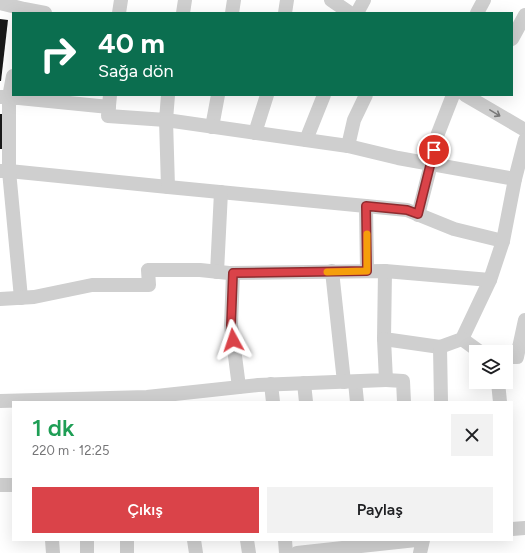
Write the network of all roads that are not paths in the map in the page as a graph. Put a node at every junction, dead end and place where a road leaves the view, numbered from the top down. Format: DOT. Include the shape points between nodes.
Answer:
graph roads {
  1 [pos="121,0"];
  2 [pos="185,0"];
  3 [pos="234,0"];
  4 [pos="288,0"];
  5 [pos="330,0"];
  6 [pos="364,0"];
  7 [pos="484,0"];
  8 [pos="0,3"];
  9 [pos="24,11"];
  10 [pos="34,12"];
  11 [pos="119,12"];
  12 [pos="183,12"];
  13 [pos="232,12"];
  14 [pos="285,12"];
  15 [pos="348,12"];
  16 [pos="358,12"];
  17 [pos="478,12"];
  18 [pos="525,15"];
  19 [pos="513,37"];
  20 [pos="12,79"];
  21 [pos="168,96"];
  22 [pos="218,96"];
  23 [pos="267,96"];
  24 [pos="324,96"];
  25 [pos="366,96"];
  26 [pos="453,96"];
  27 [pos="469,96"];
  28 [pos="5,97"];
  29 [pos="480,99"];
  30 [pos="110,101"];
  31 [pos="166,120"];
  32 [pos="212,127"];
  33 [pos="525,130"];
  34 [pos="256,133"];
  35 [pos="306,140"];
  36 [pos="525,140"];
  37 [pos="348,146"];
  38 [pos="431,164"];
  39 [pos="4,171"];
  40 [pos="515,179"];
  41 [pos="168,187"];
  42 [pos="221,192"];
  43 [pos="366,206"];
  44 [pos="418,214"];
  45 [pos="504,241"];
  46 [pos="332,271"];
  47 [pos="367,271"];
  48 [pos="385,271"];
  49 [pos="217,272"];
  50 [pos="233,273"];
  51 [pos="490,280"];
  52 [pos="21,298"];
  53 [pos="0,299"];
  54 [pos="525,320"];
  55 [pos="384,339"];
  56 [pos="462,339"];
  57 [pos="470,345"];
  58 [pos="440,347"];
  59 [pos="513,357"];
  60 [pos="386,380"];
  61 [pos="349,382"];
  62 [pos="304,383"];
  63 [pos="271,384"];
  64 [pos="239,387"];
  65 [pos="499,389"];
  66 [pos="176,398"];
  67 [pos="84,400"];
  68 [pos="126,400"];
  69 [pos="0,401"];
  70 [pos="49,401"];
  71 [pos="273,401"];
  72 [pos="306,401"];
  73 [pos="356,401"];
  74 [pos="404,401"];
  75 [pos="442,401"];
  76 [pos="500,401"];
  77 [pos="0,485"];
  78 [pos="12,485"];
  79 [pos="525,528"];
  80 [pos="513,529"];
  81 [pos="52,541"];
  82 [pos="87,541"];
  83 [pos="127,541"];
  84 [pos="194,541"];
  85 [pos="247,541"];
  86 [pos="285,541"];
  87 [pos="406,541"];
  88 [pos="423,541"];
  89 [pos="324,545"];
  90 [pos="362,546"];
  91 [pos="53,553"];
  92 [pos="88,553"];
  93 [pos="127,553"];
  94 [pos="196,553"];
  95 [pos="248,553"];
  96 [pos="286,553"];
  97 [pos="297,553"];
  98 [pos="420,553"];
  1 -- 11 [label="street"];
  2 -- 12 [label="street"];
  3 -- 13 [label="street"];
  4 -- 14 [label="street"];
  5 -- 15 [label="street"];
  6 -- 16 [label="street"];
  7 -- 17 [label="street"];
  8 -- 9 [label="street"];
  9 -- 10 [label="street"];
  18 -- 19 [label="street"];
  20 -- 28 [label="street"];
  21 -- 31 [label="street"];
  22 -- 32 [label="street"];
  23 -- 34 [label="street"];
  24 -- 35 [label="street"];
  25 -- 37 [label="street" via="354,120"];
  26 -- 38 [label="street" via="437,136"];
  27 -- 29 [label="street"];
  28 -- 30 [label="street"];
  28 -- 39 [label="street"];
  29 -- 33 [label="street, one-way"];
  30 -- 31 [label="street" via="108,116"];
  31 -- 32 [label="street"];
  31 -- 41 [label="street"];
  32 -- 34 [label="street"];
  34 -- 35 [label="street"];
  35 -- 37 [label="street"];
  36 -- 40 [label="street"];
  37 -- 38 [label="street"];
  38 -- 40 [label="street"];
  38 -- 44 [label="street"];
  39 -- 41 [label="street"];
  39 -- 52 [label="street"];
  40 -- 45 [label="street"];
  41 -- 42 [label="street"];
  42 -- 43 [label="street"];
  42 -- 49 [label="street"];
  43 -- 44 [label="street" via="407,210"];
  43 -- 47 [label="street"];
  44 -- 45 [label="street" via="454,229"];
  45 -- 51 [label="street"];
  46 -- 47 [label="street"];
  46 -- 50 [label="street"];
  46 -- 61 [label="street"];
  47 -- 48 [label="street"];
  48 -- 51 [label="street"];
  48 -- 55 [label="street"];
  49 -- 50 [label="street"];
  49 -- 52 [label="street" via="148,270 149,285 92,285"];
  50 -- 64 [label="street" via="231,325"];
  51 -- 56 [label="street"];
  52 -- 53 [label="street"];
  54 -- 59 [label="street" via="517,357"];
  55 -- 58 [label="street"];
  55 -- 60 [label="street"];
  56 -- 57 [label="street"];
  56 -- 58 [label="street"];
  58 -- 75 [label="street"];
  60 -- 61 [label="street"];
  60 -- 74 [label="street" via="403,381"];
  61 -- 62 [label="street"];
  61 -- 73 [label="street"];
  62 -- 63 [label="street"];
  62 -- 72 [label="street"];
  63 -- 64 [label="street"];
  63 -- 71 [label="street"];
  64 -- 66 [label="street"];
  65 -- 76 [label="street"];
  66 -- 68 [label="street" via="147,397"];
  67 -- 68 [label="street"];
  67 -- 70 [label="street"];
  69 -- 70 [label="street"];
  77 -- 78 [label="street"];
  79 -- 80 [label="street"];
  81 -- 91 [label="street"];
  82 -- 92 [label="street"];
  83 -- 93 [label="street"];
  84 -- 94 [label="street"];
  85 -- 95 [label="street"];
  86 -- 96 [label="street"];
  87 -- 90 [label="street"];
  88 -- 98 [label="street"];
  89 -- 90 [label="street"];
  89 -- 97 [label="street"];
}
